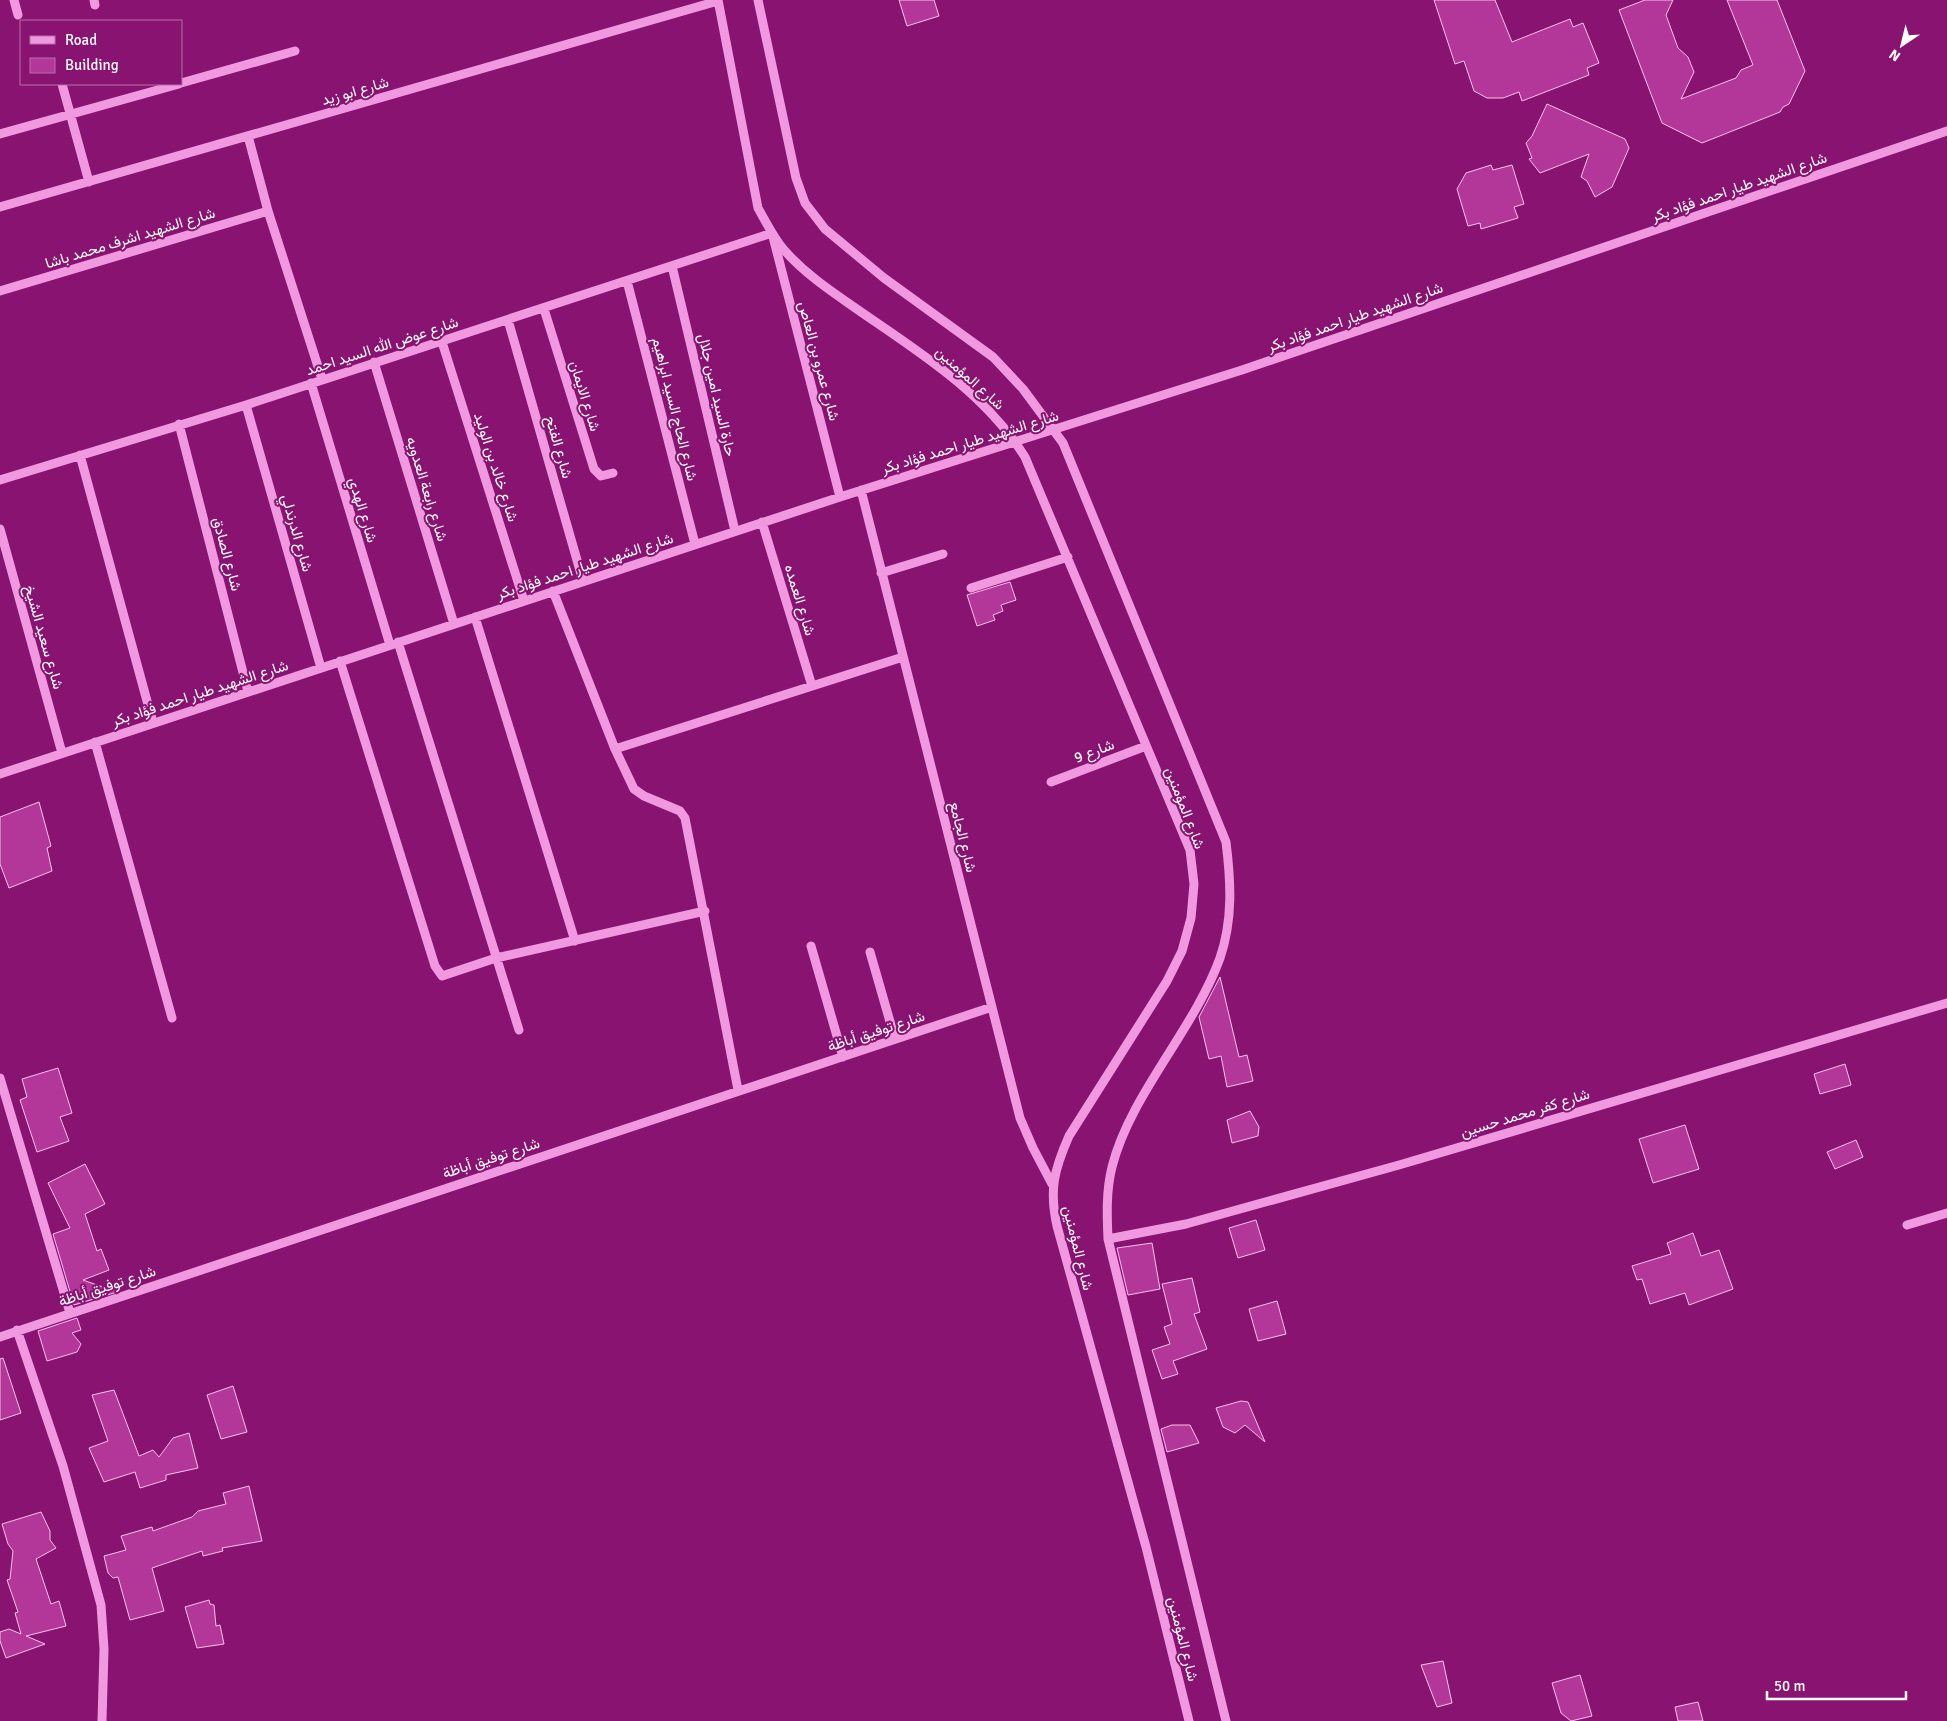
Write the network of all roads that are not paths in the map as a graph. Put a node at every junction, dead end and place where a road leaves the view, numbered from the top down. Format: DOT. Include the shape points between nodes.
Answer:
graph roads {
  1 [pos="14,0"];
  2 [pos="718,0"];
  3 [pos="758,0"];
  4 [pos="18,15"];
  5 [pos="295,51"];
  6 [pos="182,82"];
  7 [pos="62,85"];
  8 [pos="173,85"];
  9 [pos="70,114"];
  10 [pos="1947,131"];
  11 [pos="0,134"];
  12 [pos="248,136"];
  13 [pos="89,182"];
  14 [pos="0,207"];
  15 [pos="268,211"];
  16 [pos="772,233"];
  17 [pos="672,266"];
  18 [pos="627,281"];
  19 [pos="0,291"];
  20 [pos="544,309"];
  21 [pos="508,320"];
  22 [pos="442,342"];
  23 [pos="374,362"];
  24 [pos="322,379"];
  25 [pos="311,383"];
  26 [pos="246,405"];
  27 [pos="178,424"];
  28 [pos="1054,430"];
  29 [pos="1015,442"];
  30 [pos="80,455"];
  31 [pos="613,473"];
  32 [pos="0,480"];
  33 [pos="861,490"];
  34 [pos="840,497"];
  35 [pos="762,522"];
  36 [pos="0,529"];
  37 [pos="735,531"];
  38 [pos="695,544"];
  39 [pos="943,554"];
  40 [pos="1068,557"];
  41 [pos="881,573"];
  42 [pos="583,581"];
  43 [pos="971,588"];
  44 [pos="553,591"];
  45 [pos="524,601"];
  46 [pos="475,617"];
  47 [pos="454,624"];
  48 [pos="394,644"];
  49 [pos="903,657"];
  50 [pos="340,662"];
  51 [pos="321,668"];
  52 [pos="812,686"];
  53 [pos="248,692"];
  54 [pos="153,723"];
  55 [pos="95,742"];
  56 [pos="1146,746"];
  57 [pos="615,749"];
  58 [pos="62,753"];
  59 [pos="0,774"];
  60 [pos="1051,782"];
  61 [pos="705,910"];
  62 [pos="575,941"];
  63 [pos="811,946"];
  64 [pos="870,952"];
  65 [pos="496,958"];
  66 [pos="1947,1003"];
  67 [pos="992,1007"];
  68 [pos="172,1018"];
  69 [pos="519,1030"];
  70 [pos="895,1039"];
  71 [pos="843,1057"];
  72 [pos="0,1078"];
  73 [pos="738,1090"];
  74 [pos="1052,1184"];
  75 [pos="1947,1213"];
  76 [pos="1907,1225"];
  77 [pos="1108,1239"];
  78 [pos="70,1313"];
  79 [pos="18,1330"];
  80 [pos="0,1337"];
  81 [pos="102,1721"];
  82 [pos="1188,1721"];
  83 [pos="1226,1721"];
  1 -- 4 [label="street"];
  2 -- 12 [label="street, شارع ابو زيد"];
  2 -- 16 [label="street, شارع المؤمنين" via="758,208"];
  3 -- 28 [label="street, شارع المؤمنين" via="796,178 805,203 825,229 852,253 993,357 1023,389"];
  5 -- 6 [label="street"];
  7 -- 9 [label="street"];
  8 -- 9 [label="street"];
  9 -- 11 [label="street"];
  9 -- 13 [label="street"];
  10 -- 28 [label="street, شارع الشهيد طيار احمد فؤاد بكر" via="1252,367"];
  12 -- 13 [label="street, شارع ابو زيد"];
  12 -- 15 [label="street"];
  13 -- 14 [label="street, شارع ابو زيد"];
  15 -- 19 [label="street, شارع الشهيد اشرف محمد باشا"];
  15 -- 24 [label="street"];
  16 -- 17 [label="street, شارع عوض الله السيد احمد"];
  16 -- 29 [label="street, شارع المؤمنين" via="809,274 931,360 965,388"];
  16 -- 34 [label="street, شارع عمرو بن العاص"];
  17 -- 18 [label="street, شارع عوض الله السيد احمد"];
  17 -- 37 [label="street, حارة السيد امين جلال"];
  18 -- 20 [label="street, شارع عوض الله السيد احمد"];
  18 -- 38 [label="street, شارع الحاج السيد ابراهيم"];
  20 -- 21 [label="street, شارع عوض الله السيد احمد"];
  20 -- 31 [label="street, شارع الايمان" via="594,469 601,476"];
  21 -- 22 [label="street, شارع عوض الله السيد احمد"];
  21 -- 42 [label="street, شارع الفتح"];
  22 -- 23 [label="street, شارع عوض الله السيد احمد"];
  22 -- 45 [label="street, شارع خالد بن الوليد"];
  23 -- 24 [label="street, شارع عوض الله السيد احمد"];
  23 -- 47 [label="street, شارع رابعة العدويه"];
  24 -- 25 [label="street, شارع عوض الله السيد احمد"];
  25 -- 26 [label="street, شارع عوض الله السيد احمد"];
  25 -- 48 [label="street, شارع الهدي"];
  26 -- 27 [label="street, شارع عوض الله السيد احمد"];
  26 -- 51 [label="street, شارع الدرندلي"];
  27 -- 30 [label="street, شارع عوض الله السيد احمد"];
  27 -- 53 [label="street, شارع الصادق"];
  28 -- 29 [label="street, شارع الشهيد طيار احمد فؤاد بكر"];
  28 -- 77 [label="street, شارع المؤمنين" via="1063,443 1226,842 1231,881 1229,920 1220,958 1204,994 1123,1134 1112,1168 1107,1204"];
  29 -- 33 [label="street, شارع الشهيد طيار احمد فؤاد بكر"];
  29 -- 40 [label="street, شارع المؤمنين" via="1025,457"];
  30 -- 32 [label="street, شارع عوض الله السيد احمد"];
  30 -- 54 [label="street"];
  33 -- 34 [label="street, شارع الشهيد طيار احمد فؤاد بكر"];
  33 -- 41 [label="street, شارع الجامع"];
  34 -- 35 [label="street, شارع الشهيد طيار احمد فؤاد بكر"];
  35 -- 37 [label="street, شارع الشهيد طيار احمد فؤاد بكر"];
  35 -- 52 [label="street, شارع العمده"];
  36 -- 58 [label="street, شارع سعيد الشيخ"];
  37 -- 38 [label="street, شارع الشهيد طيار احمد فؤاد بكر"];
  38 -- 42 [label="street, شارع الشهيد طيار احمد فؤاد بكر"];
  39 -- 41 [label="street"];
  40 -- 43 [label="street"];
  40 -- 56 [label="street, شارع المؤمنين"];
  41 -- 49 [label="street, شارع الجامع"];
  42 -- 44 [label="street, شارع الشهيد طيار احمد فؤاد بكر"];
  44 -- 45 [label="street, شارع الشهيد طيار احمد فؤاد بكر"];
  44 -- 57 [label="street"];
  45 -- 46 [label="street, شارع الشهيد طيار احمد فؤاد بكر"];
  46 -- 47 [label="street, شارع الشهيد طيار احمد فؤاد بكر"];
  46 -- 62 [label="street"];
  47 -- 48 [label="street, شارع الشهيد طيار احمد فؤاد بكر"];
  48 -- 50 [label="street, شارع الشهيد طيار احمد فؤاد بكر"];
  48 -- 65 [label="street, شارع الهدي"];
  49 -- 52 [label="street"];
  49 -- 67 [label="street, شارع الجامع"];
  50 -- 51 [label="street, شارع الشهيد طيار احمد فؤاد بكر"];
  50 -- 65 [label="street" via="438,972 446,976"];
  51 -- 53 [label="street, شارع الشهيد طيار احمد فؤاد بكر"];
  52 -- 57 [label="street"];
  53 -- 54 [label="street, شارع الشهيد طيار احمد فؤاد بكر"];
  54 -- 55 [label="street, شارع الشهيد طيار احمد فؤاد بكر"];
  55 -- 58 [label="street, شارع الشهيد طيار احمد فؤاد بكر"];
  55 -- 68 [label="street"];
  56 -- 60 [label="street, شارع 9"];
  56 -- 74 [label="street, شارع المؤمنين" via="1190,850 1194,884 1191,918 1182,951 1167,982 1069,1136"];
  57 -- 61 [label="street" via="634,789 680,811 685,818"];
  58 -- 59 [label="street, شارع الشهيد طيار احمد فؤاد بكر"];
  61 -- 62 [label="street"];
  61 -- 73 [label="street"];
  62 -- 65 [label="street"];
  63 -- 71 [label="street"];
  64 -- 70 [label="street"];
  65 -- 69 [label="street, شارع الهدي"];
  66 -- 77 [label="street, شارع كفر محمد حسين" via="1390,1168 1186,1224"];
  67 -- 70 [label="street, شارع توفيق أباظة"];
  67 -- 74 [label="street, شارع الجامع" via="1020,1118"];
  70 -- 71 [label="street, شارع توفيق أباظة"];
  71 -- 73 [label="street, شارع توفيق أباظة"];
  72 -- 78 [label="street"];
  73 -- 78 [label="street, شارع توفيق أباظة"];
  74 -- 82 [label="street, شارع المؤمنين" via="1057,1226 1146,1547"];
  75 -- 76 [label="street"];
  77 -- 83 [label="street, شارع المؤمنين"];
  78 -- 79 [label="street, شارع توفيق أباظة"];
  79 -- 80 [label="street, شارع توفيق أباظة"];
  79 -- 81 [label="street" via="63,1466 102,1605"];
}
